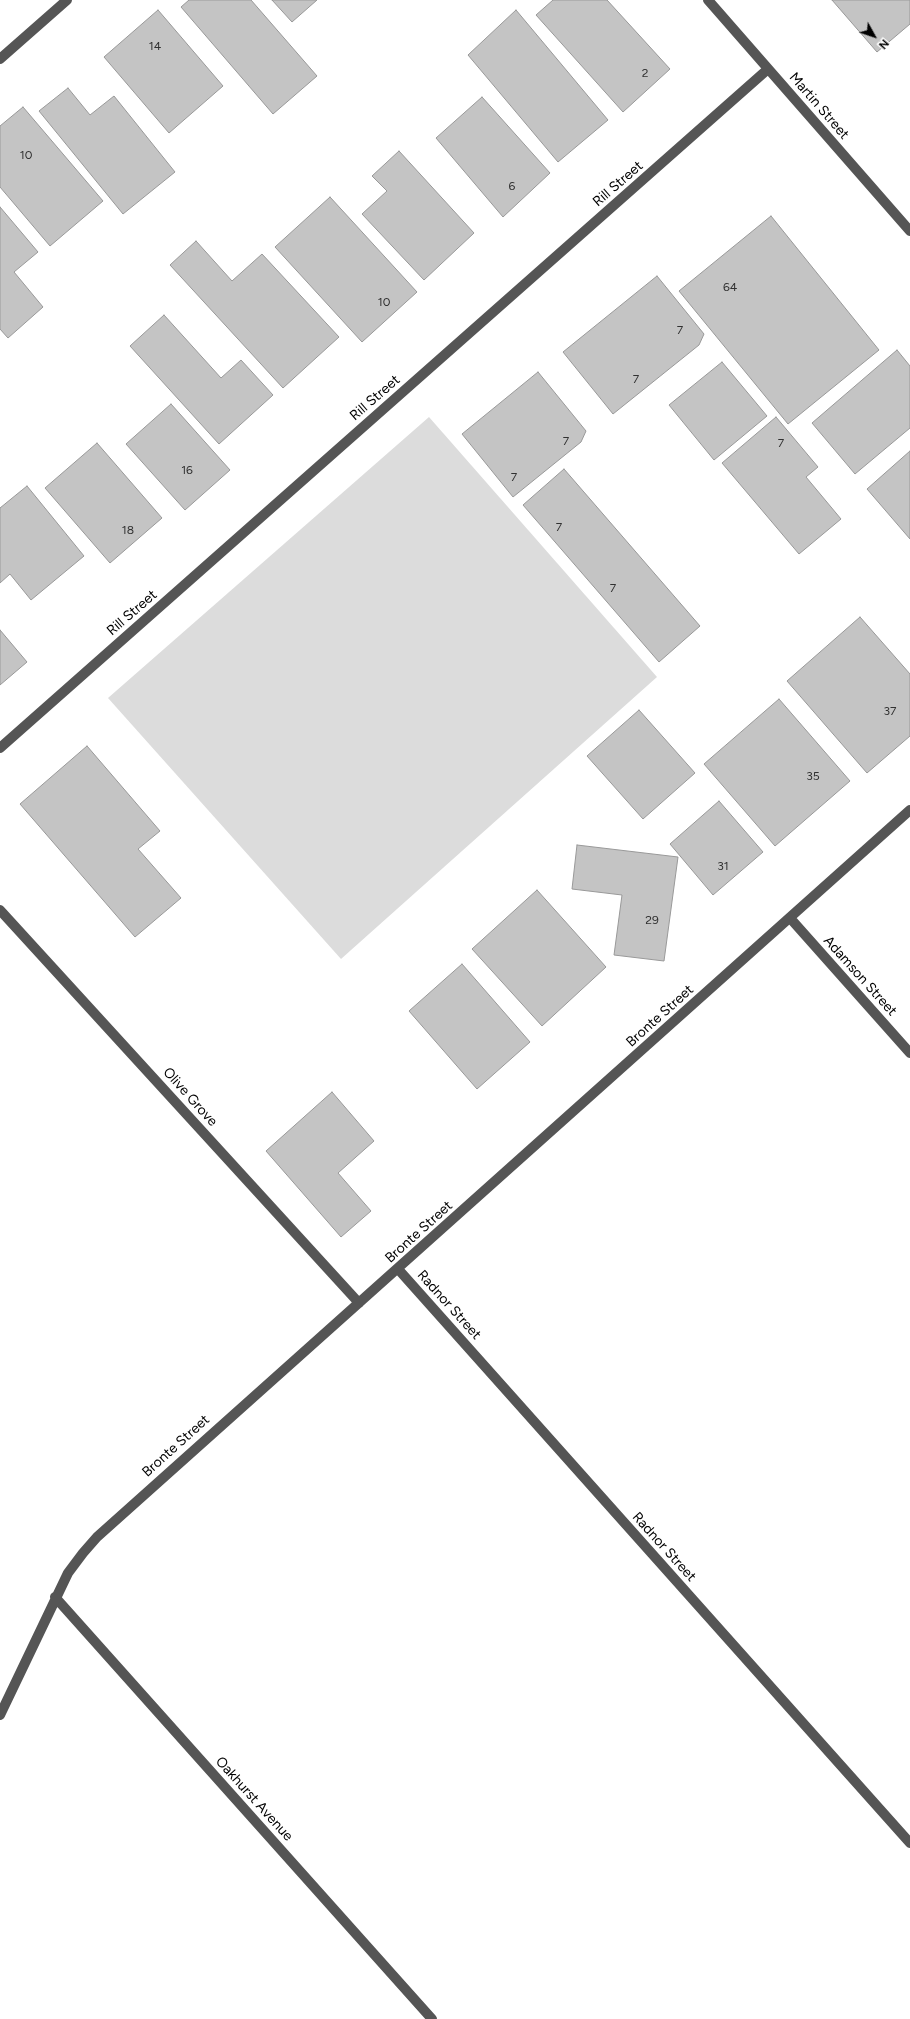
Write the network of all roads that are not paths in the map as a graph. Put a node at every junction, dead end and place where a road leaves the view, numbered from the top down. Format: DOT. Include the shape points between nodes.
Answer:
graph roads {
  1 [pos="67,0"];
  2 [pos="708,0"];
  3 [pos="0,59"];
  4 [pos="768,69"];
  5 [pos="910,231"];
  6 [pos="0,748"];
  7 [pos="910,810"];
  8 [pos="2,917"];
  9 [pos="790,918"];
  10 [pos="910,1053"];
  11 [pos="398,1269"];
  12 [pos="359,1303"];
  13 [pos="55,1597"];
  14 [pos="0,1715"];
  15 [pos="910,1843"];
  16 [pos="432,2019"];
  1 -- 3 [label="street"];
  2 -- 4 [label="street, Martin Street"];
  4 -- 5 [label="street, Martin Street"];
  4 -- 6 [label="street, Rill Street"];
  7 -- 9 [label="street, Bronte Street"];
  8 -- 12 [label="street, Olive Grove"];
  9 -- 10 [label="street, Adamson Street"];
  9 -- 11 [label="street, Bronte Street"];
  11 -- 12 [label="street, Bronte Street"];
  11 -- 15 [label="street, Radnor Street"];
  12 -- 13 [label="street, Bronte Street" via="97,1537 68,1573"];
  13 -- 14 [label="street, Bronte Street"];
  13 -- 16 [label="street, Oakhurst Avenue"];
}
